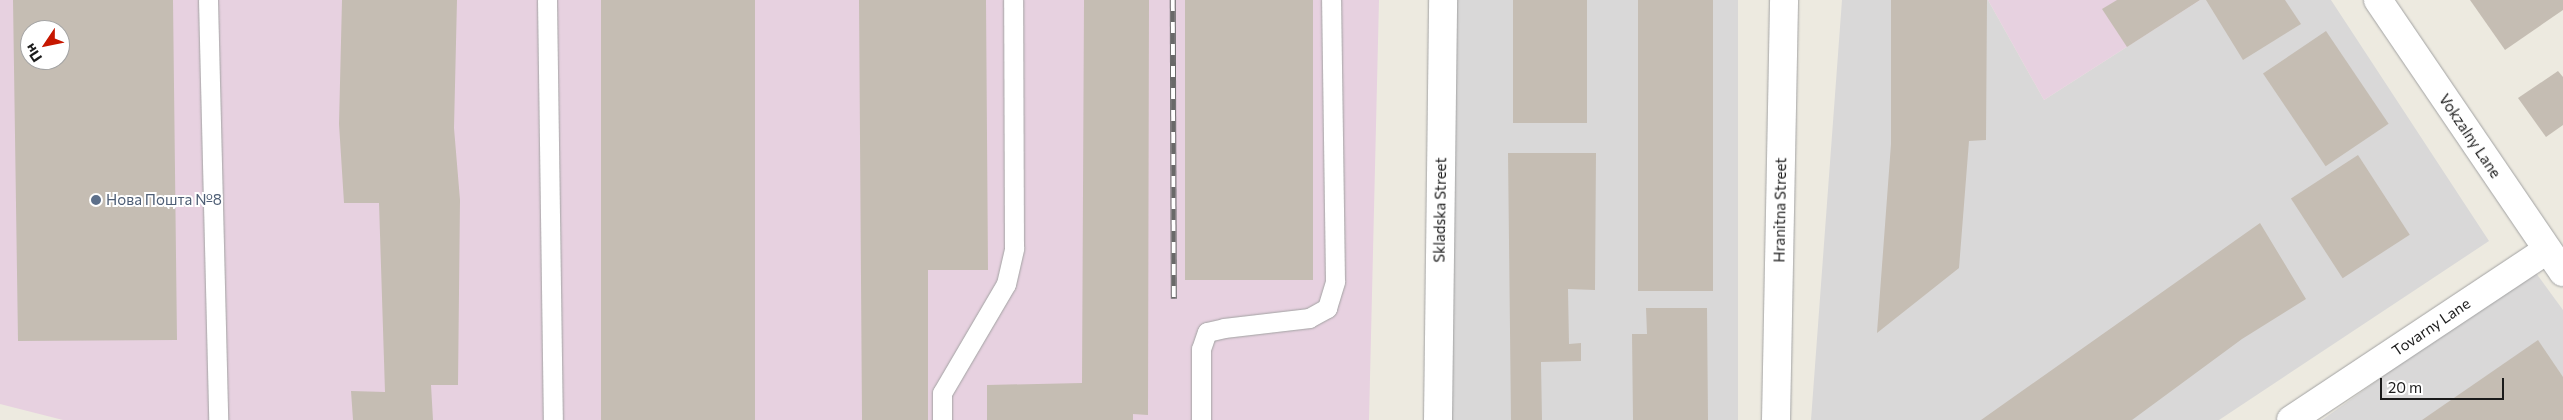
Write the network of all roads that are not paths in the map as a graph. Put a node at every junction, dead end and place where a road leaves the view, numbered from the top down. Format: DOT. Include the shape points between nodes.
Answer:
graph roads {
  1 [pos="208,0"];
  2 [pos="547,0"];
  3 [pos="1013,0"];
  4 [pos="1331,0"];
  5 [pos="1443,0"];
  6 [pos="1784,0"];
  7 [pos="2378,0"];
  8 [pos="2547,250"];
  9 [pos="2563,272"];
  10 [pos="218,420"];
  11 [pos="553,420"];
  12 [pos="942,420"];
  13 [pos="1201,420"];
  14 [pos="1438,420"];
  15 [pos="1776,420"];
  16 [pos="2291,420"];
  1 -- 10 [label="lane"];
  2 -- 11 [label="lane"];
  3 -- 12 [label="lane" via="1014,248 1006,284 942,393"];
  4 -- 13 [label="lane" via="1334,280 1327,308 1309,318 1207,332 1201,349"];
  5 -- 14 [label="street, Skladska Street"];
  6 -- 15 [label="street, Hranitna Street"];
  7 -- 8 [label="street, Vokzalny Lane"];
  8 -- 9 [label="street, Vokzalny Lane"];
  8 -- 16 [label="street, Tovarny Lane"];
}
